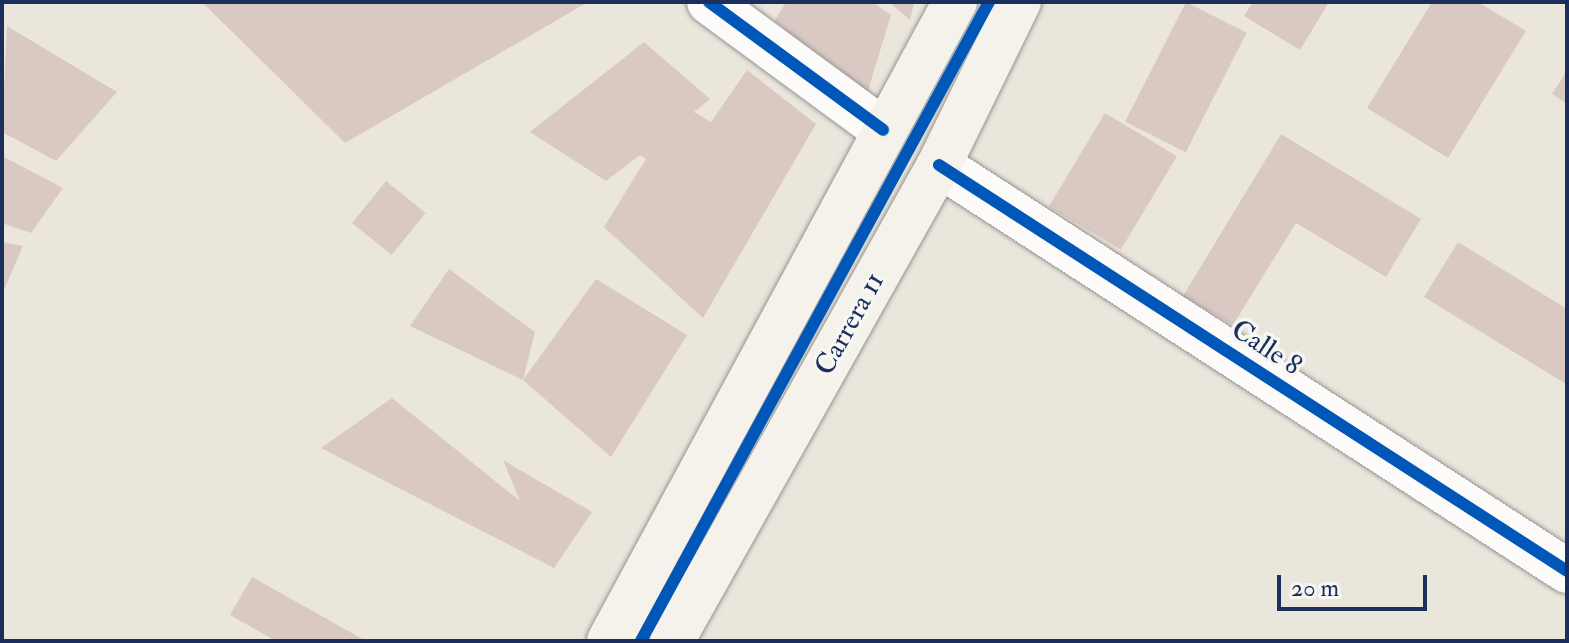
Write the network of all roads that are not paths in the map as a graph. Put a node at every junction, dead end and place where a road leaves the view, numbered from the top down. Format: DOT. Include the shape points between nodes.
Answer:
graph roads {
  1 [pos="709,2"];
  2 [pos="955,2"];
  3 [pos="1019,2"];
  4 [pos="883,130"];
  5 [pos="939,165"];
  6 [pos="1567,571"];
  7 [pos="685,633"];
  8 [pos="609,641"];
  1 -- 4 [label="street"];
  2 -- 4 [label="main road"];
  3 -- 5 [label="main road, Carrera 11"];
  4 -- 8 [label="main road"];
  5 -- 6 [label="street, Calle 8"];
  5 -- 7 [label="main road, Carrera 11"];
}
